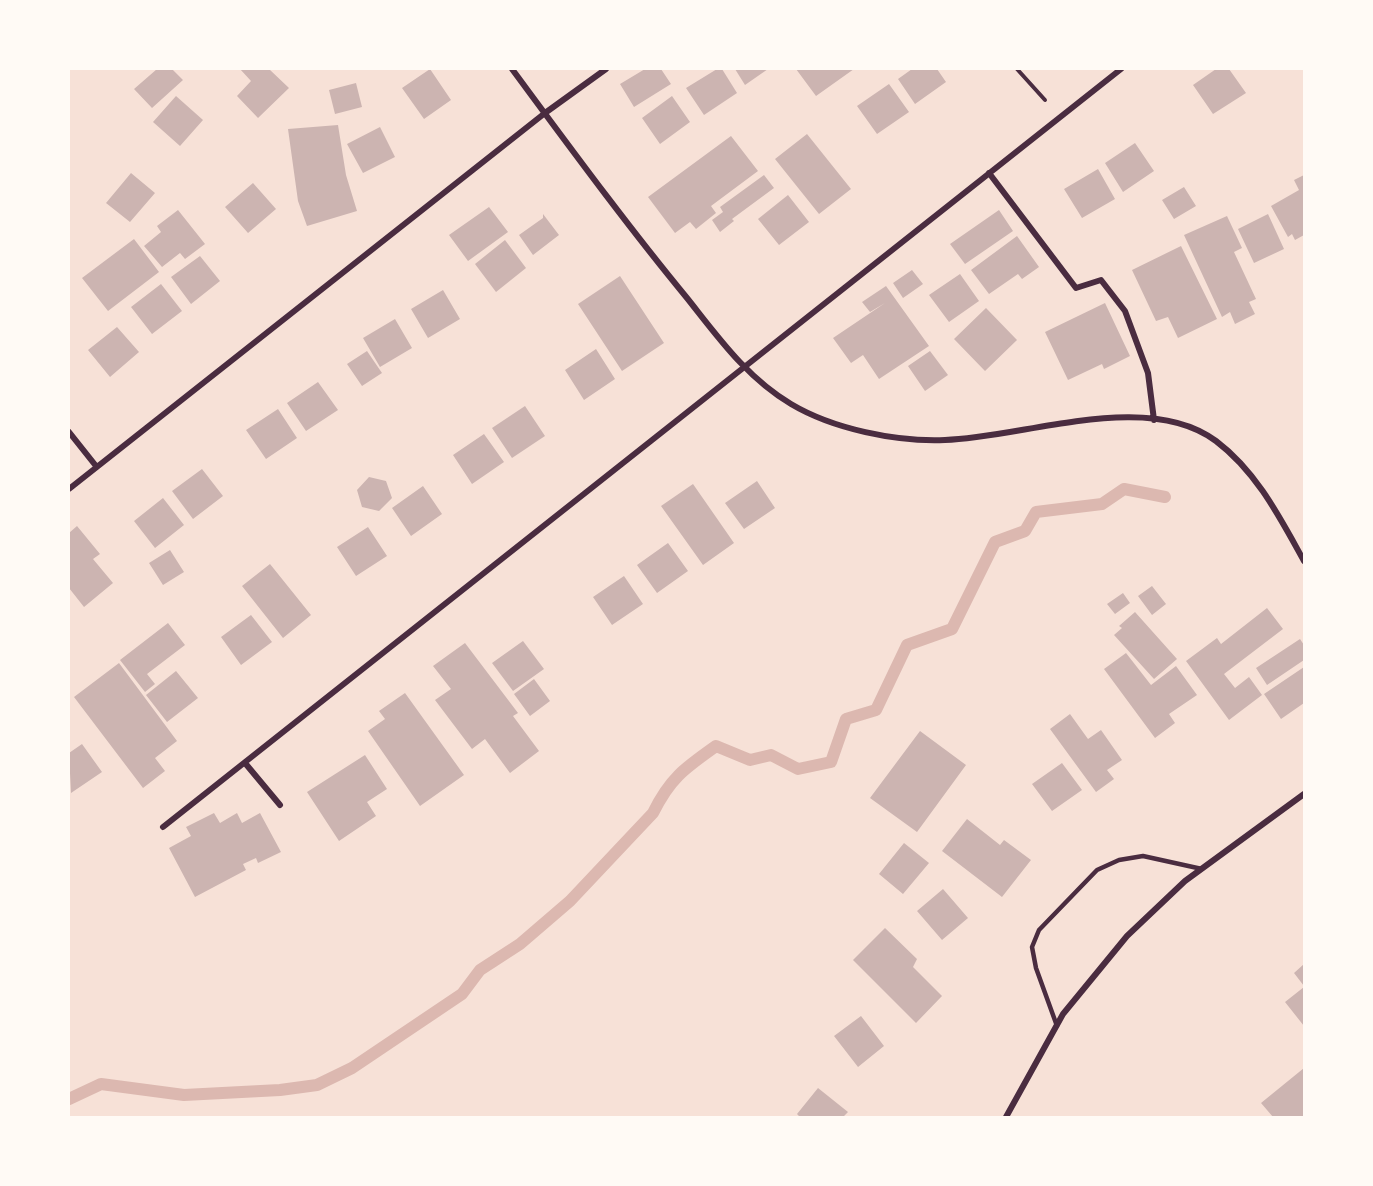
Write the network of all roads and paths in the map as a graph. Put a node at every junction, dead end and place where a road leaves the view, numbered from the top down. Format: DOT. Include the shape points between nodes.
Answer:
graph roads {
  1 [pos="512,69"];
  2 [pos="606,69"];
  3 [pos="1017,69"];
  4 [pos="1121,69"];
  5 [pos="545,113"];
  6 [pos="1059,116"];
  7 [pos="989,173"];
  8 [pos="744,369"];
  9 [pos="1154,420"];
  10 [pos="69,432"];
  11 [pos="96,466"];
  12 [pos="69,489"];
  13 [pos="1304,561"];
  14 [pos="245,763"];
  15 [pos="1304,795"];
  16 [pos="279,805"];
  17 [pos="163,827"];
  18 [pos="1202,869"];
  19 [pos="1057,1026"];
  20 [pos="1006,1117"];
  1 -- 5 [label="street"];
  2 -- 5 [label="street"];
  3 -- 6 [label="path"];
  4 -- 6 [label="street"];
  5 -- 8 [label="street"];
  5 -- 11 [label="street"];
  6 -- 7 [label="street"];
  7 -- 8 [label="street"];
  7 -- 9 [label="street" via="1076,288 1101,280 1125,311 1148,373"];
  8 -- 9 [label="street" via="792,405 849,428 893,439 946,440 1125,417"];
  8 -- 14 [label="street"];
  9 -- 13 [label="street" via="1179,423 1215,440 1243,465 1275,509"];
  10 -- 11 [label="street"];
  11 -- 12 [label="street"];
  14 -- 16 [label="street"];
  14 -- 17 [label="street"];
  15 -- 18 [label="street"];
  18 -- 19 [label="street" via="1126,936"];
  18 -- 19 [label="lane" via="1143,856 1119,860 1097,870 1039,930 1032,947"];
  19 -- 20 [label="street"];
}
